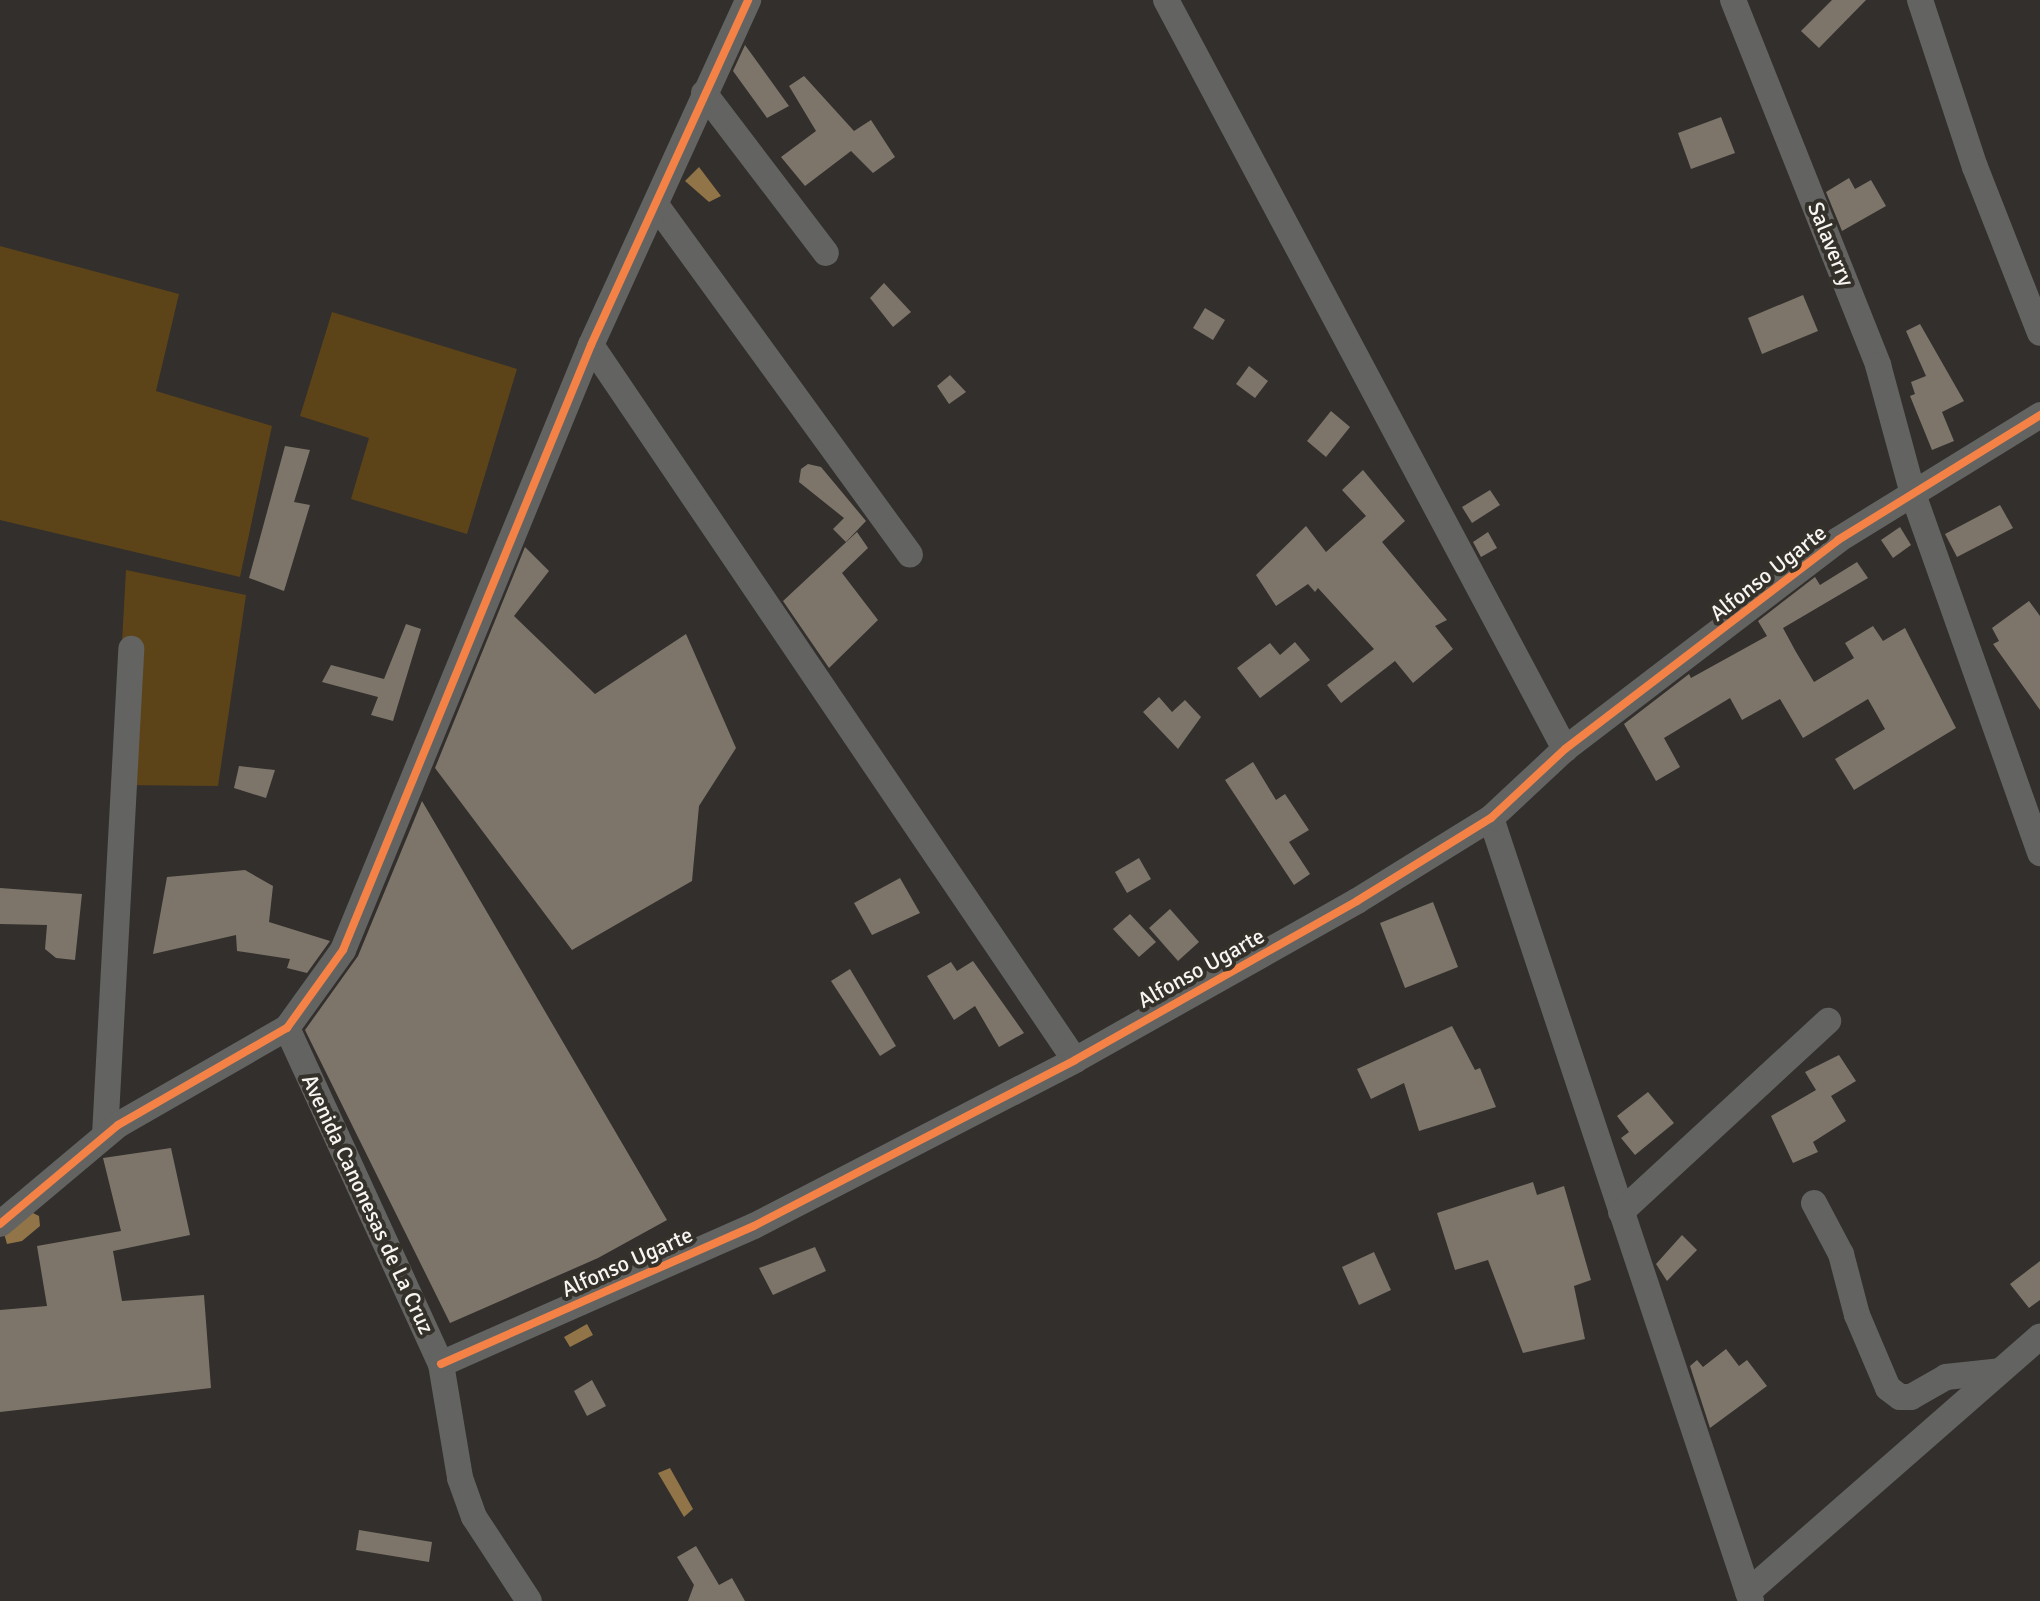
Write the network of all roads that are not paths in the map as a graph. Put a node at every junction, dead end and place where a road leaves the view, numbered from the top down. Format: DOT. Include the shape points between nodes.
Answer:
graph roads {
  1 [pos="748,0"];
  2 [pos="1166,0"];
  3 [pos="1733,0"];
  4 [pos="1920,0"];
  5 [pos="704,93"];
  6 [pos="656,205"];
  7 [pos="826,253"];
  8 [pos="2040,333"];
  9 [pos="591,345"];
  10 [pos="2040,415"];
  11 [pos="1913,494"];
  12 [pos="910,555"];
  13 [pos="131,649"];
  14 [pos="1565,749"];
  15 [pos="1491,818"];
  16 [pos="2040,853"];
  17 [pos="1828,1021"];
  18 [pos="287,1028"];
  19 [pos="1075,1060"];
  20 [pos="105,1135"];
  21 [pos="1814,1203"];
  22 [pos="1621,1212"];
  23 [pos="0,1224"];
  24 [pos="2040,1336"];
  25 [pos="441,1364"];
  26 [pos="2000,1371"];
  27 [pos="1749,1596"];
  28 [pos="529,1601"];
  1 -- 5 [label="street"];
  2 -- 14 [label="street"];
  3 -- 11 [label="street, Salaverry" via="1878,365"];
  4 -- 8 [label="street" via="1975,167"];
  5 -- 6 [label="street"];
  5 -- 7 [label="street"];
  6 -- 9 [label="street"];
  6 -- 12 [label="street"];
  9 -- 18 [label="street" via="367,902 343,950"];
  9 -- 19 [label="street"];
  10 -- 11 [label="street, Alfonso Ugarte"];
  11 -- 14 [label="street, Alfonso Ugarte" via="1838,540"];
  11 -- 16 [label="street, Salaverry"];
  13 -- 20 [label="street"];
  14 -- 15 [label="street, Alfonso Ugarte"];
  15 -- 19 [label="street, Alfonso Ugarte"];
  15 -- 22 [label="street"];
  17 -- 22 [label="street"];
  18 -- 20 [label="street"];
  18 -- 25 [label="street, Avenida Canonesas de La Cruz"];
  19 -- 25 [label="street, Alfonso Ugarte" via="754,1226"];
  20 -- 23 [label="street"];
  21 -- 26 [label="street" via="1841,1254 1857,1315 1888,1388 1900,1397 1911,1397 1946,1377"];
  22 -- 27 [label="street"];
  24 -- 26 [label="street"];
  25 -- 28 [label="street, Avenida Canonesas de La Cruz" via="460,1478 474,1517"];
  26 -- 27 [label="street"];
}
